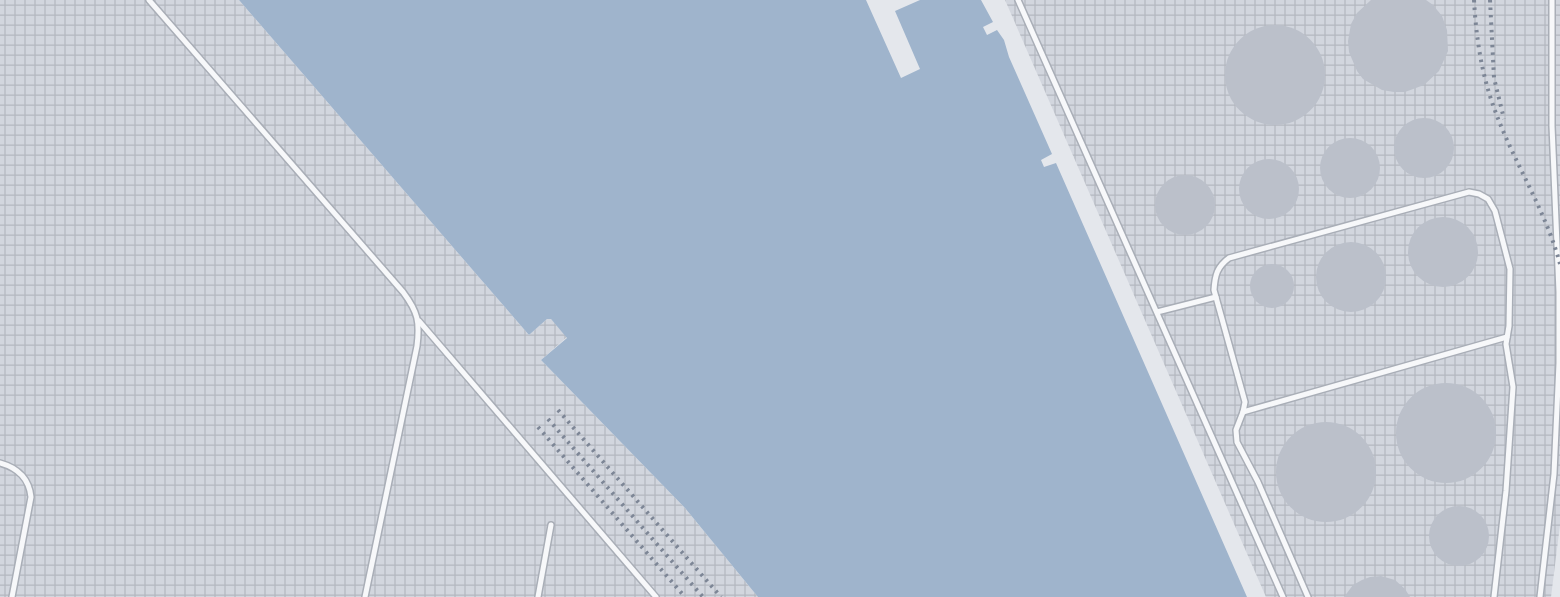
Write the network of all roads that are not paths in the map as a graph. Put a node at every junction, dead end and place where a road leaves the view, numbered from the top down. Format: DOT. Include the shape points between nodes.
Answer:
graph roads {
  1 [pos="149,0"];
  2 [pos="1018,0"];
  3 [pos="1552,0"];
  4 [pos="1216,297"];
  5 [pos="1157,312"];
  6 [pos="419,321"];
  7 [pos="1507,337"];
  8 [pos="1243,412"];
  9 [pos="0,463"];
  10 [pos="551,525"];
  11 [pos="12,597"];
  12 [pos="365,597"];
  13 [pos="538,597"];
  14 [pos="656,597"];
  15 [pos="1283,597"];
  16 [pos="1308,597"];
  17 [pos="1494,597"];
  18 [pos="1540,597"];
  1 -- 6 [label="lane" via="403,292"];
  2 -- 5 [label="lane"];
  3 -- 18 [label="lane" via="1559,363 1554,474"];
  4 -- 5 [label="lane"];
  4 -- 7 [label="lane" via="1215,275 1229,258 1469,192 1488,199 1495,211 1510,268"];
  4 -- 8 [label="lane" via="1245,402"];
  5 -- 15 [label="lane"];
  6 -- 12 [label="lane"];
  6 -- 14 [label="lane"];
  7 -- 8 [label="lane"];
  7 -- 17 [label="lane" via="1513,387"];
  8 -- 16 [label="lane" via="1236,430 1237,442"];
  9 -- 11 [label="lane" via="21,474 27,482 30,497"];
  10 -- 13 [label="lane"];
}
